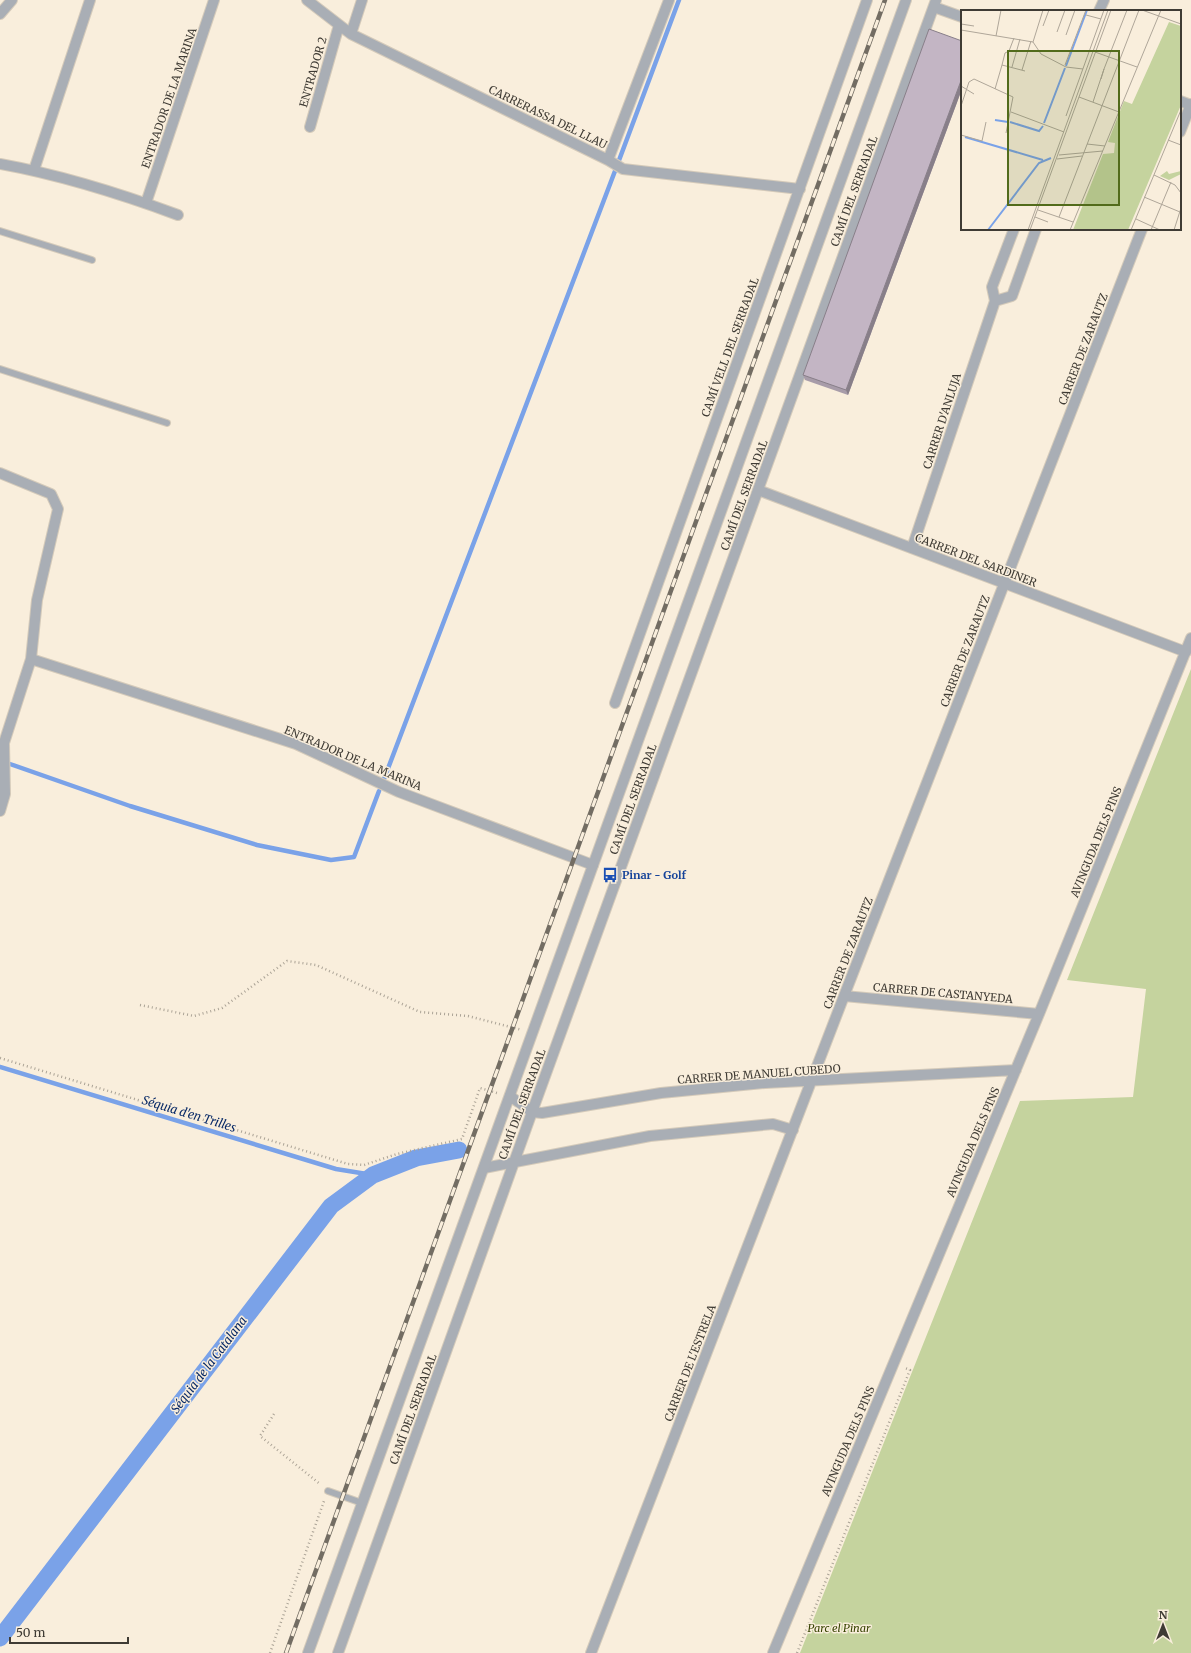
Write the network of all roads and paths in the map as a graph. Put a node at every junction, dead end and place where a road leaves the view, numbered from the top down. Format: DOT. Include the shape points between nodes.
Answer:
graph roads {
  1 [pos="12,0"];
  2 [pos="90,0"];
  3 [pos="214,0"];
  4 [pos="308,0"];
  5 [pos="362,0"];
  6 [pos="670,0"];
  7 [pos="867,0"];
  8 [pos="906,0"];
  9 [pos="1104,0"];
  10 [pos="935,3"];
  11 [pos="1099,10"];
  12 [pos="0,14"];
  13 [pos="961,17"];
  14 [pos="339,24"];
  15 [pos="351,34"];
  16 [pos="1181,101"];
  17 [pos="1191,105"];
  18 [pos="310,127"];
  19 [pos="1181,130"];
  20 [pos="608,160"];
  21 [pos="0,164"];
  22 [pos="34,170"];
  23 [pos="800,189"];
  24 [pos="146,203"];
  25 [pos="178,215"];
  26 [pos="1014,230"];
  27 [pos="1036,230"];
  28 [pos="1142,230"];
  29 [pos="0,231"];
  30 [pos="92,260"];
  31 [pos="995,301"];
  32 [pos="0,369"];
  33 [pos="167,423"];
  34 [pos="0,473"];
  35 [pos="758,490"];
  36 [pos="912,548"];
  37 [pos="1004,583"];
  38 [pos="1191,638"];
  39 [pos="1186,652"];
  40 [pos="31,659"];
  41 [pos="615,703"];
  42 [pos="0,811"];
  43 [pos="594,865"];
  44 [pos="844,996"];
  45 [pos="140,1005"];
  46 [pos="1039,1014"];
  47 [pos="533,1032"];
  48 [pos="0,1058"];
  49 [pos="1016,1070"];
  50 [pos="811,1082"];
  51 [pos="510,1096"];
  52 [pos="532,1112"];
  53 [pos="793,1130"];
  54 [pos="514,1161"];
  55 [pos="484,1168"];
  56 [pos="894,1363"];
  57 [pos="274,1414"];
  58 [pos="328,1491"];
  59 [pos="362,1504"];
  60 [pos="270,1653"];
  61 [pos="308,1653"];
  62 [pos="338,1653"];
  63 [pos="591,1653"];
  64 [pos="773,1653"];
  65 [pos="798,1653"];
  1 -- 12 [label="street"];
  2 -- 22 [label="street"];
  3 -- 24 [label="street, ENTRADOR DE LA MARINA"];
  4 -- 14 [label="street, CARRERASSA DEL LLAU"];
  5 -- 15 [label="street"];
  6 -- 20 [label="street"];
  7 -- 23 [label="street, CAMÍ VELL DEL SERRADAL"];
  8 -- 43 [label="street, CAMÍ DEL SERRADAL"];
  9 -- 11 [label="street"];
  10 -- 13 [label="street"];
  10 -- 35 [label="street, CAMÍ DEL SERRADAL"];
  14 -- 15 [label="street, CARRERASSA DEL LLAU"];
  14 -- 18 [label="street, ENTRADOR 2"];
  15 -- 20 [label="street, CARRERASSA DEL LLAU"];
  16 -- 17 [label="street"];
  17 -- 19 [label="street"];
  20 -- 23 [label="street, CARRERASSA DEL LLAU" via="623,169"];
  21 -- 22 [label="street"];
  22 -- 24 [label="street"];
  23 -- 41 [label="street, CAMÍ VELL DEL SERRADAL"];
  24 -- 25 [label="street"];
  26 -- 31 [label="street, CARRER D'ANLUJA" via="992,287"];
  27 -- 31 [label="street" via="1012,296"];
  28 -- 37 [label="street, CARRER DE ZARAUTZ"];
  29 -- 30 [label="lane"];
  31 -- 36 [label="street, CARRER D'ANLUJA"];
  32 -- 33 [label="lane"];
  34 -- 40 [label="street" via="51,494 58,509 37,600"];
  35 -- 36 [label="street, CARRER DEL SARDINER"];
  35 -- 52 [label="street, CAMÍ DEL SERRADAL"];
  36 -- 37 [label="street, CARRER DEL SARDINER"];
  37 -- 39 [label="street, CARRER DEL SARDINER"];
  37 -- 44 [label="street, CARRER DE ZARAUTZ"];
  38 -- 39 [label="street, AVINGUDA DELS PINS"];
  39 -- 46 [label="street, AVINGUDA DELS PINS"];
  40 -- 42 [label="street" via="4,743 5,794"];
  40 -- 43 [label="street, ENTRADOR DE LA MARINA" via="296,744 399,792"];
  43 -- 47 [label="street, CAMÍ DEL SERRADAL"];
  44 -- 46 [label="street, CARRER DE CASTANYEDA"];
  44 -- 50 [label="street, CARRER DE ZARAUTZ"];
  45 -- 47 [label="path" via="194,1016 222,1008 286,961 316,966 420,1012 468,1016"];
  46 -- 49 [label="street, AVINGUDA DELS PINS"];
  47 -- 51 [label="street, CAMÍ DEL SERRADAL"];
  48 -- 51 [label="path" via="348,1164 364,1165 397,1154 462,1139 480,1088"];
  49 -- 50 [label="street, CARRER DE MANUEL CUBEDO"];
  49 -- 56 [label="street, AVINGUDA DELS PINS"];
  50 -- 52 [label="street, CARRER DE MANUEL CUBEDO" via="765,1083 660,1093 542,1113"];
  50 -- 53 [label="street, CARRER DE L'ESTRELA"];
  51 -- 52 [label="street"];
  51 -- 55 [label="street, CAMÍ DEL SERRADAL"];
  52 -- 54 [label="street, CAMÍ DEL SERRADAL"];
  53 -- 54 [label="street" via="772,1124 650,1136"];
  53 -- 63 [label="street, CARRER DE L'ESTRELA"];
  54 -- 55 [label="street"];
  54 -- 62 [label="street, CAMÍ DEL SERRADAL"];
  55 -- 59 [label="street, CAMÍ DEL SERRADAL"];
  56 -- 64 [label="street, AVINGUDA DELS PINS"];
  56 -- 65 [label="path" via="910,1370"];
  57 -- 58 [label="path" via="260,1436"];
  58 -- 59 [label="lane"];
  58 -- 60 [label="path"];
  59 -- 61 [label="street, CAMÍ DEL SERRADAL"];
}
